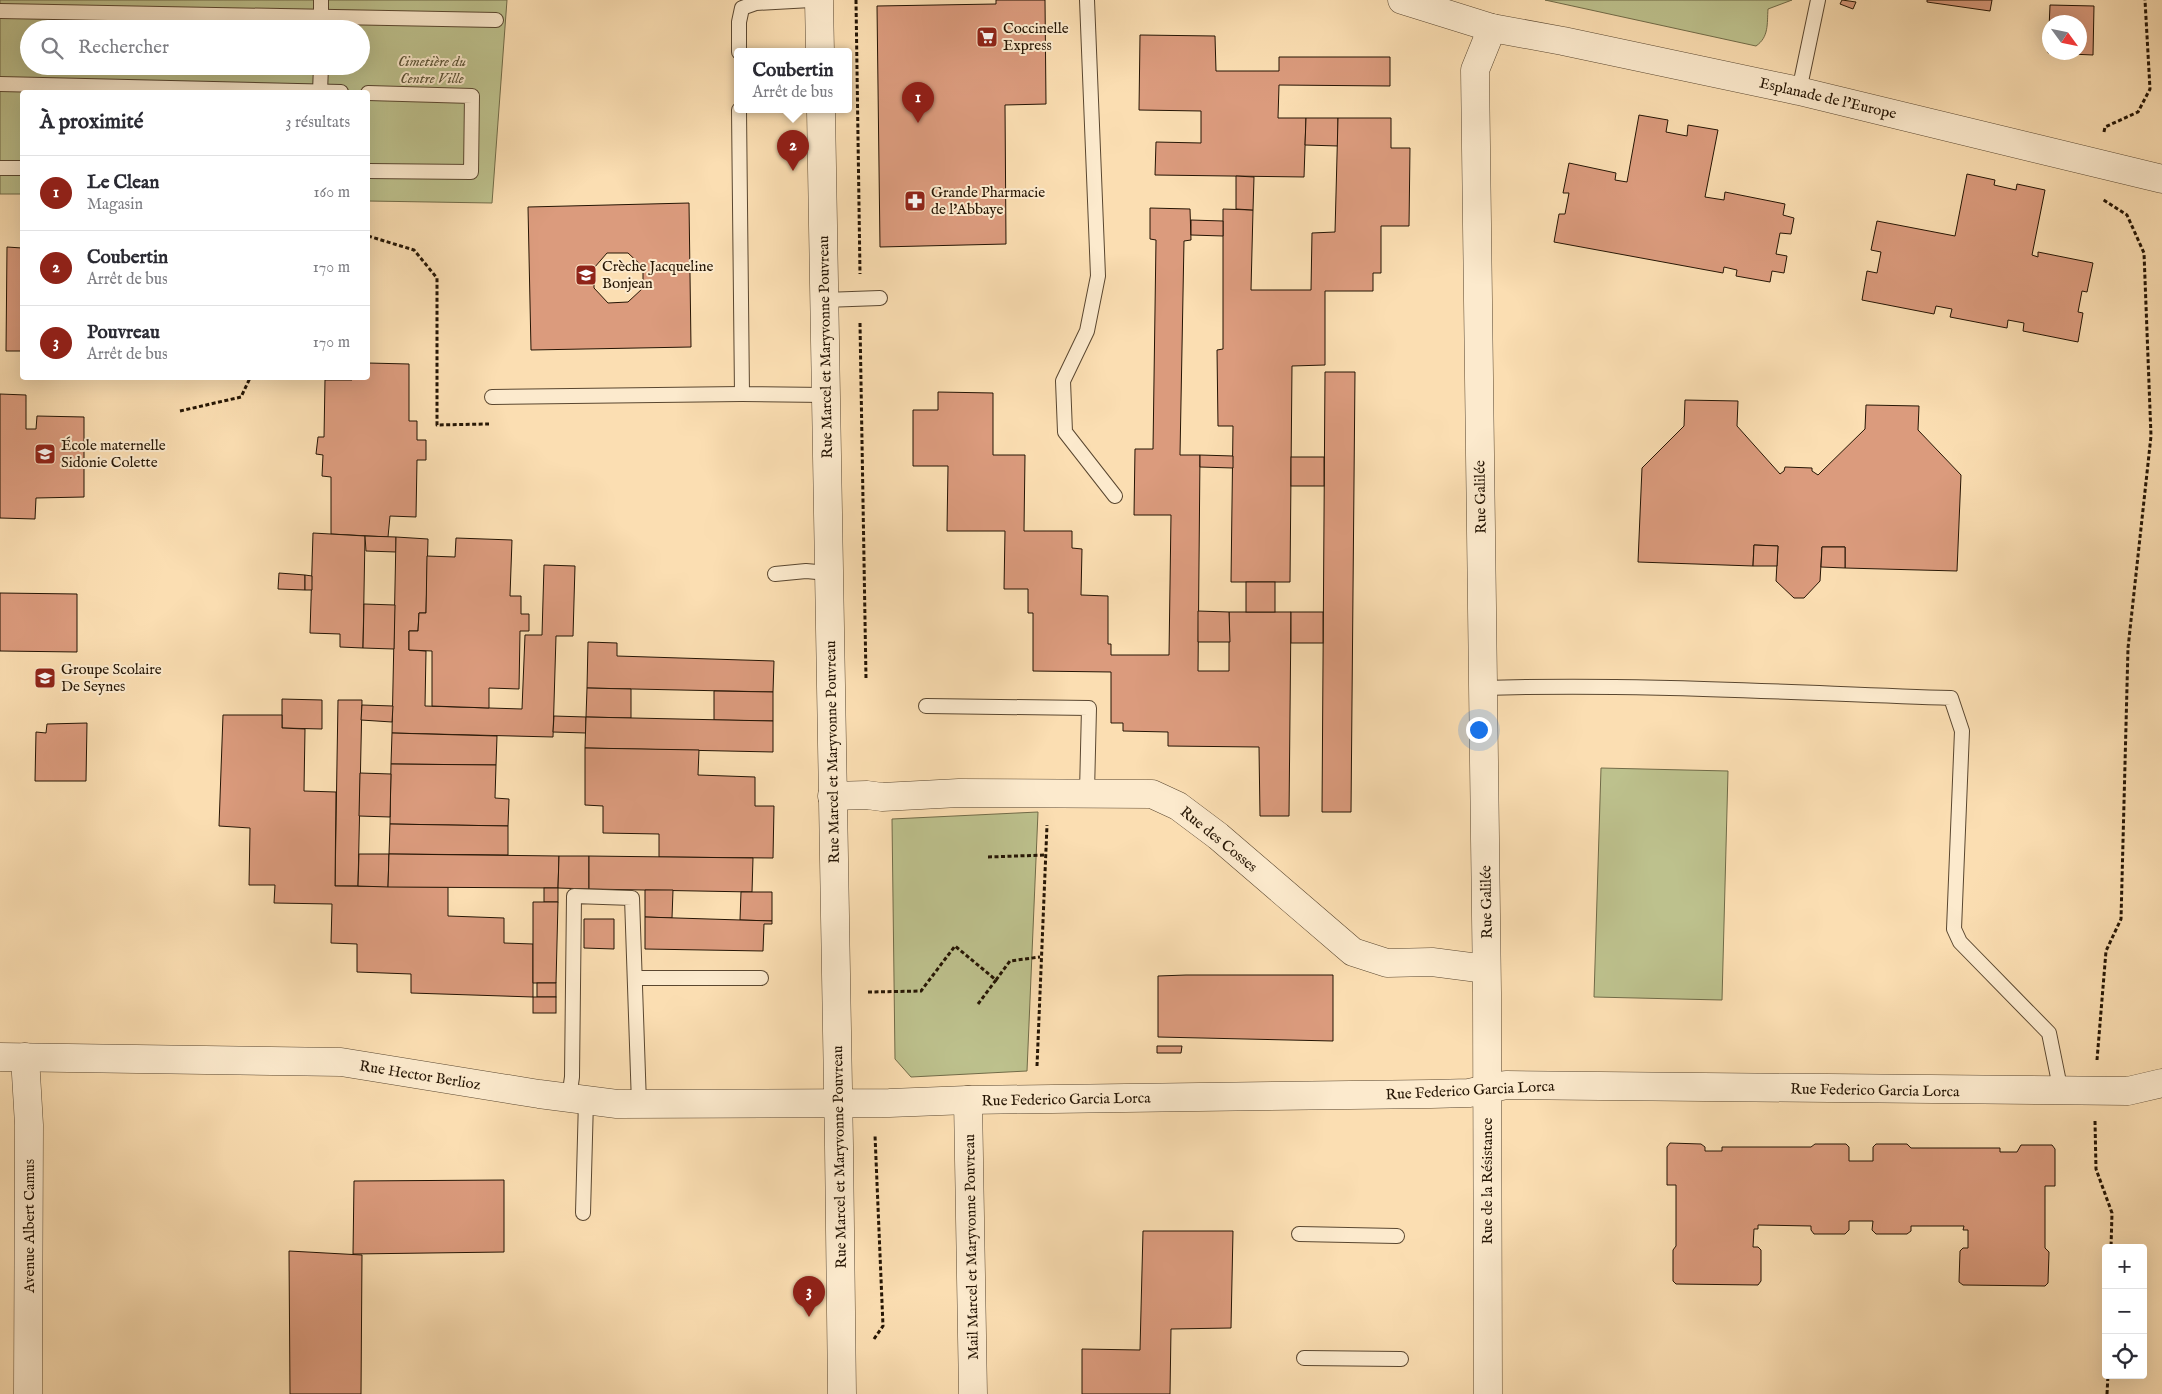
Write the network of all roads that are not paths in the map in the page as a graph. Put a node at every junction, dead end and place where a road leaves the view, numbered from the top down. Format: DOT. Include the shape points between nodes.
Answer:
graph roads {
  1 [pos="321,0"];
  2 [pos="810,0"];
  3 [pos="819,0"];
  4 [pos="1087,0"];
  5 [pos="1402,0"];
  6 [pos="1818,0"];
  7 [pos="0,11"];
  8 [pos="241,20"];
  9 [pos="321,20"];
  10 [pos="496,20"];
  11 [pos="370,22"];
  12 [pos="1492,28"];
  13 [pos="739,48"];
  14 [pos="820,48"];
  15 [pos="320,75"];
  16 [pos="0,84"];
  17 [pos="240,90"];
  18 [pos="320,90"];
  19 [pos="1800,91"];
  20 [pos="370,93"];
  21 [pos="739,113"];
  22 [pos="821,113"];
  23 [pos="0,168"];
  24 [pos="20,168"];
  25 [pos="370,171"];
  26 [pos="2162,179"];
  27 [pos="880,298"];
  28 [pos="824,300"];
  29 [pos="742,394"];
  30 [pos="825,395"];
  31 [pos="492,397"];
  32 [pos="1115,496"];
  33 [pos="828,573"];
  34 [pos="775,574"];
  35 [pos="1483,688"];
  36 [pos="926,706"];
  37 [pos="1087,792"];
  38 [pos="832,796"];
  39 [pos="1486,969"];
  40 [pos="635,978"];
  41 [pos="761,978"];
  42 [pos="13,1057"];
  43 [pos="2162,1083"];
  44 [pos="1487,1089"];
  45 [pos="2061,1092"];
  46 [pos="577,1099"];
  47 [pos="968,1100"];
  48 [pos="838,1103"];
  49 [pos="639,1104"];
  50 [pos="583,1212"];
  51 [pos="1299,1234"];
  52 [pos="1397,1236"];
  53 [pos="1304,1358"];
  54 [pos="1401,1359"];
  55 [pos="28,1394"];
  56 [pos="842,1394"];
  57 [pos="973,1394"];
  58 [pos="1488,1394"];
  1 -- 9 [label="lane"];
  2 -- 13 [label="lane" via="756,3 742,8"];
  3 -- 14 [label="street"];
  4 -- 32 [label="lane" via="1098,276 1087,332 1063,381 1064,432"];
  5 -- 12 [label="street, Esplanade de l'Europe"];
  6 -- 19 [label="lane"];
  7 -- 8 [label="lane"];
  10 -- 11 [label="lane"];
  12 -- 19 [label="street, Esplanade de l'Europe"];
  12 -- 35 [label="street, Rue Galilée" via="1475,70"];
  15 -- 18 [label="lane"];
  16 -- 17 [label="lane"];
  19 -- 26 [label="street, Esplanade de l'Europe"];
  20 -- 25 [label="lane" via="472,96 471,172"];
  21 -- 29 [label="lane"];
  22 -- 28 [label="street, Rue Marcel et Maryvonne Pouvreau"];
  23 -- 24 [label="lane"];
  27 -- 28 [label="lane"];
  28 -- 30 [label="street, Rue Marcel et Maryvonne Pouvreau"];
  29 -- 30 [label="lane"];
  29 -- 31 [label="lane"];
  30 -- 33 [label="street, Rue Marcel et Maryvonne Pouvreau"];
  33 -- 34 [label="lane"];
  33 -- 38 [label="street, Rue Marcel et Maryvonne Pouvreau"];
  35 -- 39 [label="street, Rue Galilée"];
  35 -- 45 [label="lane" via="1632,687 1951,698 1962,731 1954,930 1960,942 2049,1032"];
  36 -- 37 [label="lane" via="1089,708"];
  37 -- 38 [label="street, Rue des Cosses"];
  37 -- 39 [label="street, Rue des Cosses" via="1152,794 1178,806 1218,836 1353,952 1387,964 1432,962"];
  38 -- 48 [label="street, Rue Marcel et Maryvonne Pouvreau"];
  39 -- 44 [label="street, Rue de la Résistance"];
  40 -- 41 [label="lane"];
  40 -- 46 [label="lane" via="632,898 574,896 572,1077"];
  40 -- 49 [label="lane"];
  42 -- 46 [label="street, Rue Hector Berlioz" via="341,1062"];
  42 -- 55 [label="street, Avenue Albert Camus" via="29,1125"];
  43 -- 45 [label="street, Rue Federico Garcia Lorca" via="2128,1092"];
  44 -- 45 [label="street, Rue Federico Garcia Lorca" via="1506,1085 1558,1085"];
  44 -- 47 [label="street, Rue Federico Garcia Lorca" via="1430,1094"];
  44 -- 58 [label="street, Rue de la Résistance"];
  46 -- 49 [label="street, Rue Hector Berlioz"];
  46 -- 50 [label="lane"];
  47 -- 48 [label="street, Rue Federico Garcia Lorca"];
  47 -- 57 [label="street, Mail Marcel et Maryvonne Pouvreau"];
  48 -- 49 [label="street, Rue Hector Berlioz"];
  48 -- 56 [label="street, Rue Marcel et Maryvonne Pouvreau"];
  51 -- 52 [label="lane"];
  53 -- 54 [label="lane"];
}
